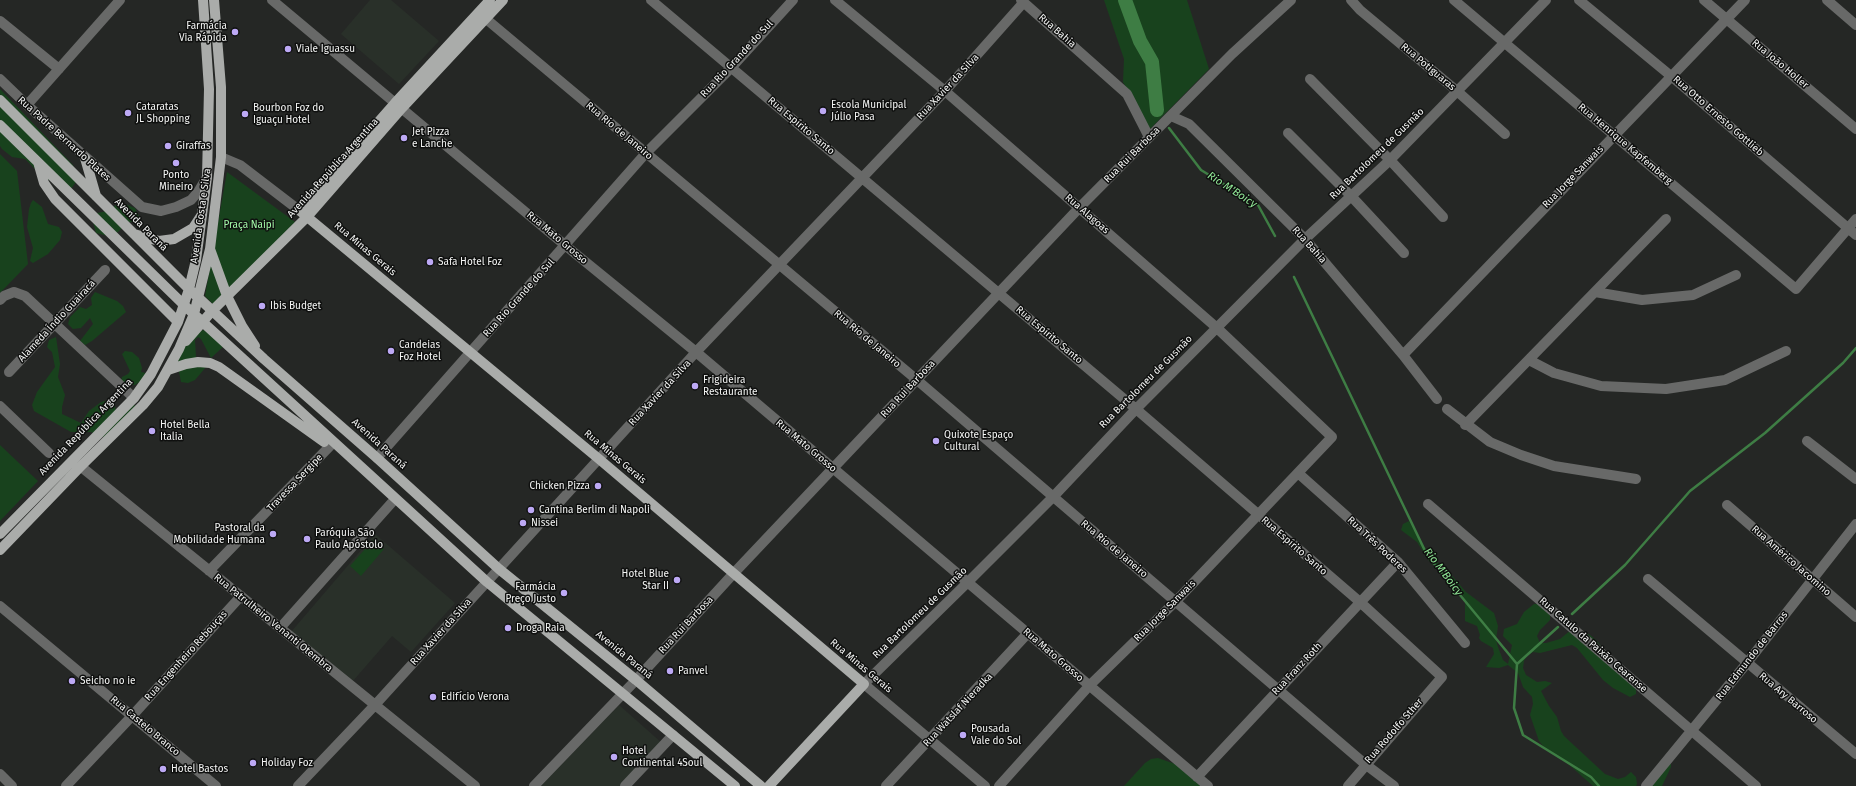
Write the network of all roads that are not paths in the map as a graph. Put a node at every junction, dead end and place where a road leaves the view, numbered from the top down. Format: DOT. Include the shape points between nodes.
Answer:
graph roads {
  1 [pos="120,0"];
  2 [pos="203,0"];
  3 [pos="214,0"];
  4 [pos="272,0"];
  5 [pos="490,0"];
  6 [pos="503,0"];
  7 [pos="650,0"];
  8 [pos="793,0"];
  9 [pos="835,0"];
  10 [pos="1291,0"];
  11 [pos="1351,0"];
  12 [pos="1454,0"];
  13 [pos="1546,0"];
  14 [pos="1579,0"];
  15 [pos="1704,0"];
  16 [pos="1745,0"];
  17 [pos="1827,0"];
  18 [pos="1023,1"];
  19 [pos="482,16"];
  20 [pos="1727,19"];
  21 [pos="0,21"];
  22 [pos="1856,25"];
  23 [pos="1504,42"];
  24 [pos="732,67"];
  25 [pos="59,68"];
  26 [pos="1671,76"];
  27 [pos="0,79"];
  28 [pos="1310,79"];
  29 [pos="945,91"];
  30 [pos="1457,91"];
  31 [pos="0,100"];
  32 [pos="27,105"];
  33 [pos="398,106"];
  34 [pos="1172,116"];
  35 [pos="0,125"];
  36 [pos="1856,129"];
  37 [pos="1288,133"];
  38 [pos="1505,134"];
  39 [pos="1614,135"];
  40 [pos="1149,137"];
  41 [pos="646,153"];
  42 [pos="221,157"];
  43 [pos="85,158"];
  44 [pos="1390,160"];
  45 [pos="38,162"];
  46 [pos="207,177"];
  47 [pos="863,178"];
  48 [pos="1352,197"];
  49 [pos="97,198"];
  50 [pos="1080,207"];
  51 [pos="203,212"];
  52 [pos="303,214"];
  53 [pos="1443,217"];
  54 [pos="1666,219"];
  55 [pos="1856,219"];
  56 [pos="1852,231"];
  57 [pos="132,233"];
  58 [pos="1305,239"];
  59 [pos="566,246"];
  60 [pos="210,249"];
  61 [pos="1404,254"];
  62 [pos="779,266"];
  63 [pos="105,270"];
  64 [pos="1736,275"];
  65 [pos="189,289"];
  66 [pos="1595,292"];
  67 [pos="1000,293"];
  68 [pos="227,296"];
  69 [pos="199,299"];
  70 [pos="0,300"];
  71 [pos="184,305"];
  72 [pos="212,312"];
  73 [pos="194,314"];
  74 [pos="178,322"];
  75 [pos="203,322"];
  76 [pos="55,323"];
  77 [pos="1217,328"];
  78 [pos="179,349"];
  79 [pos="1786,351"];
  80 [pos="470,352"];
  81 [pos="696,352"];
  82 [pos="1403,355"];
  83 [pos="264,359"];
  84 [pos="1529,360"];
  85 [pos="168,370"];
  86 [pos="10,372"];
  87 [pos="916,380"];
  88 [pos="1433,395"];
  89 [pos="134,398"];
  90 [pos="0,406"];
  91 [pos="1136,409"];
  92 [pos="1447,410"];
  93 [pos="1465,425"];
  94 [pos="1332,437"];
  95 [pos="1807,441"];
  96 [pos="330,446"];
  97 [pos="49,453"];
  98 [pos="349,457"];
  99 [pos="377,458"];
  100 [pos="72,459"];
  101 [pos="599,459"];
  102 [pos="80,467"];
  103 [pos="833,469"];
  104 [pos="1298,473"];
  105 [pos="1636,479"];
  106 [pos="1856,480"];
  107 [pos="1053,497"];
  108 [pos="396,499"];
  109 [pos="1428,504"];
  110 [pos="1727,505"];
  111 [pos="1258,515"];
  112 [pos="1856,524"];
  113 [pos="0,534"];
  114 [pos="0,550"];
  115 [pos="1398,562"];
  116 [pos="499,569"];
  117 [pos="209,571"];
  118 [pos="734,574"];
  119 [pos="1648,579"];
  120 [pos="1812,579"];
  121 [pos="487,582"];
  122 [pos="968,582"];
  123 [pos="241,596"];
  124 [pos="1176,601"];
  125 [pos="1360,602"];
  126 [pos="0,606"];
  127 [pos="1856,617"];
  128 [pos="280,628"];
  129 [pos="1028,633"];
  130 [pos="1465,643"];
  131 [pos="1747,663"];
  132 [pos="1442,677"];
  133 [pos="636,680"];
  134 [pos="864,684"];
  135 [pos="1090,686"];
  136 [pos="1278,688"];
  137 [pos="622,693"];
  138 [pos="375,705"];
  139 [pos="132,716"];
  140 [pos="1692,730"];
  141 [pos="673,735"];
  142 [pos="931,739"];
  143 [pos="1856,754"];
  144 [pos="1365,764"];
  145 [pos="0,774"];
  146 [pos="1198,777"];
  147 [pos="12,786"];
  148 [pos="66,786"];
  149 [pos="216,786"];
  150 [pos="298,786"];
  151 [pos="475,786"];
  152 [pos="534,786"];
  153 [pos="625,786"];
  154 [pos="735,786"];
  155 [pos="761,786"];
  156 [pos="769,786"];
  157 [pos="886,786"];
  158 [pos="985,786"];
  159 [pos="999,786"];
  160 [pos="1208,786"];
  161 [pos="1348,786"];
  162 [pos="1394,786"];
  163 [pos="1646,786"];
  164 [pos="1756,786"];
  1 -- 25 [label="street"];
  2 -- 46 [label="main road, Avenida Costa e Silva" via="209,89"];
  3 -- 42 [label="main road, Avenida Costa e Silva" via="220,87"];
  4 -- 33 [label="street, Rua Mato Grosso"];
  5 -- 19 [label="main road, Avenida República Argentina"];
  6 -- 19 [label="main road, Avenida República Argentina"];
  7 -- 24 [label="street, Rua Espírito Santo"];
  8 -- 24 [label="street, Rua Rio Grande do Sul"];
  9 -- 29 [label="street, Rua Alagoas"];
  10 -- 34 [label="street, Rua Rui Barbosa" via="1232,54"];
  11 -- 30 [label="street, Rua Potiguaras"];
  12 -- 23 [label="street, Rua Henrique Kapfemberg"];
  13 -- 23 [label="street, Rua Bartolomeu de Gusmão"];
  14 -- 26 [label="street, Rua Otto Ernesto Gottlieb"];
  15 -- 20 [label="street, Rua João Holler"];
  16 -- 20 [label="street, Rua Jorge Sanwais"];
  17 -- 22 [label="street"];
  18 -- 29 [label="street, Rua Xavier da Silva"];
  18 -- 40 [label="street, Rua Bahia" via="1128,94"];
  19 -- 33 [label="main road, Avenida República Argentina"];
  19 -- 41 [label="street, Rua Rio de Janeiro"];
  20 -- 26 [label="street, Rua Jorge Sanwais"];
  20 -- 36 [label="street, Rua João Holler"];
  21 -- 25 [label="street"];
  23 -- 30 [label="street, Rua Bartolomeu de Gusmão"];
  23 -- 39 [label="street, Rua Henrique Kapfemberg"];
  24 -- 41 [label="street, Rua Rio Grande do Sul"];
  24 -- 47 [label="street, Rua Espírito Santo"];
  25 -- 32 [label="street"];
  26 -- 39 [label="street, Rua Jorge Sanwais"];
  26 -- 56 [label="street, Rua Otto Ernesto Gottlieb"];
  27 -- 32 [label="street, Rua Padre Bernardo Plates"];
  28 -- 44 [label="street"];
  29 -- 47 [label="street, Rua Xavier da Silva"];
  29 -- 50 [label="street, Rua Alagoas"];
  30 -- 38 [label="street, Rua Potiguaras"];
  30 -- 44 [label="street, Rua Bartolomeu de Gusmão"];
  31 -- 49 [label="main road, Avenida Paraná"];
  32 -- 43 [label="street, Rua Padre Bernardo Plates"];
  33 -- 52 [label="main road, Avenida República Argentina"];
  33 -- 59 [label="street, Rua Mato Grosso"];
  34 -- 40 [label="street, Rua Rui Barbosa"];
  34 -- 58 [label="street, Rua Bahia" via="1189,124"];
  35 -- 45 [label="main road"];
  37 -- 48 [label="street"];
  39 -- 56 [label="street, Rua Henrique Kapfemberg" via="1796,289"];
  39 -- 82 [label="street, Rua Jorge Sanwais"];
  40 -- 50 [label="street, Rua Rui Barbosa"];
  41 -- 59 [label="street, Rua Rio Grande do Sul"];
  41 -- 62 [label="street, Rua Rio de Janeiro"];
  42 -- 52 [label="street, Rua Minas Gerais" via="240,165"];
  42 -- 60 [label="main road, Avenida Costa e Silva"];
  43 -- 46 [label="street, Rua Padre Bernardo Plates" via="142,207 161,211 191,200"];
  43 -- 49 [label="main road"];
  44 -- 48 [label="street, Rua Bartolomeu de Gusmão"];
  44 -- 53 [label="street"];
  45 -- 71 [label="main road"];
  45 -- 74 [label="main road" via="44,183 55,199"];
  46 -- 51 [label="main road, Avenida Costa e Silva"];
  47 -- 62 [label="street, Rua Xavier da Silva"];
  47 -- 67 [label="street, Rua Espírito Santo"];
  48 -- 58 [label="street, Rua Bartolomeu de Gusmão"];
  48 -- 61 [label="street"];
  49 -- 57 [label="main road, Avenida Paraná"];
  50 -- 67 [label="street, Rua Rui Barbosa"];
  50 -- 77 [label="street, Rua Alagoas"];
  51 -- 57 [label="main road" via="193,228 174,239 159,241"];
  51 -- 65 [label="main road, Avenida Costa e Silva"];
  52 -- 68 [label="main road, Avenida República Argentina"];
  52 -- 80 [label="main road, Rua Minas Gerais"];
  54 -- 66 [label="street"];
  55 -- 56 [label="street"];
  57 -- 65 [label="main road, Avenida Paraná"];
  58 -- 77 [label="street, Rua Bartolomeu de Gusmão"];
  58 -- 82 [label="street, Rua Bahia"];
  59 -- 80 [label="street, Rua Rio Grande do Sul"];
  59 -- 81 [label="street, Rua Mato Grosso"];
  60 -- 68 [label="main road"];
  60 -- 69 [label="main road, Avenida Costa e Silva"];
  62 -- 81 [label="street, Rua Xavier da Silva"];
  62 -- 87 [label="street, Rua Rio de Janeiro"];
  63 -- 76 [label="street, Alameda Índio Guairacá"];
  64 -- 66 [label="street" via="1692,295 1642,300"];
  65 -- 69 [label="main road, Avenida Paraná"];
  65 -- 71 [label="main road, Avenida Costa e Silva"];
  66 -- 84 [label="street"];
  67 -- 87 [label="street, Rua Rui Barbosa"];
  67 -- 91 [label="street, Rua Espírito Santo"];
  68 -- 72 [label="main road, Avenida República Argentina"];
  68 -- 83 [label="main road" via="242,326"];
  69 -- 72 [label="main road, Avenida Paraná"];
  69 -- 73 [label="main road, Avenida Costa e Silva"];
  70 -- 76 [label="street" via="14,292 26,296"];
  71 -- 73 [label="main road"];
  71 -- 74 [label="main road, Avenida República Argentina"];
  72 -- 75 [label="main road, Avenida República Argentina"];
  72 -- 83 [label="main road, Avenida Paraná"];
  73 -- 75 [label="main road"];
  73 -- 78 [label="main road, Avenida República Argentina"];
  74 -- 89 [label="main road, Avenida República Argentina" via="152,374"];
  75 -- 78 [label="main road, Avenida República Argentina"];
  75 -- 98 [label="main road"];
  76 -- 86 [label="street, Alameda Índio Guairacá"];
  76 -- 89 [label="street"];
  77 -- 91 [label="street, Rua Bartolomeu de Gusmão"];
  77 -- 94 [label="street, Rua Alagoas"];
  78 -- 85 [label="main road, Avenida República Argentina"];
  79 -- 84 [label="street" via="1725,380 1666,389 1601,386 1554,373"];
  80 -- 99 [label="street, Rua Rio Grande do Sul"];
  80 -- 101 [label="main road, Rua Minas Gerais"];
  81 -- 101 [label="street, Rua Xavier da Silva"];
  81 -- 103 [label="street, Rua Mato Grosso"];
  82 -- 88 [label="street, Rua Bahia"];
  83 -- 99 [label="main road, Avenida Paraná"];
  84 -- 93 [label="street"];
  85 -- 96 [label="main road" via="198,362 219,367"];
  85 -- 102 [label="main road, Avenida República Argentina" via="143,406"];
  87 -- 103 [label="street, Rua Rui Barbosa"];
  87 -- 107 [label="street, Rua Rio de Janeiro"];
  89 -- 100 [label="main road, Avenida República Argentina"];
  90 -- 97 [label="street"];
  91 -- 107 [label="street, Rua Bartolomeu de Gusmão"];
  91 -- 111 [label="street, Rua Espírito Santo"];
  92 -- 93 [label="street"];
  93 -- 105 [label="street" via="1490,442 1554,466"];
  94 -- 104 [label="street, Rua Jorge Sanwais"];
  95 -- 106 [label="street"];
  96 -- 98 [label="main road"];
  96 -- 117 [label="street, Travessa Sergipe"];
  98 -- 108 [label="main road"];
  99 -- 116 [label="main road, Avenida Paraná"];
  100 -- 102 [label="street, Rua Patrulheiro Venanti Otembra"];
  100 -- 113 [label="main road, Avenida República Argentina"];
  101 -- 116 [label="street, Rua Xavier da Silva"];
  101 -- 118 [label="main road, Rua Minas Gerais"];
  102 -- 114 [label="main road, Avenida República Argentina"];
  102 -- 117 [label="street, Rua Patrulheiro Venanti Otembra"];
  103 -- 118 [label="street, Rua Rui Barbosa"];
  103 -- 122 [label="street, Rua Mato Grosso"];
  104 -- 111 [label="street, Rua Jorge Sanwais"];
  104 -- 115 [label="street, Rua Três Poderes"];
  107 -- 122 [label="street, Rua Bartolomeu de Gusmão"];
  107 -- 124 [label="street, Rua Rio de Janeiro"];
  108 -- 121 [label="main road"];
  108 -- 128 [label="street"];
  109 -- 140 [label="street, Rua Catulo da Paixão Cearense"];
  110 -- 120 [label="street, Rua Américo Jacomino"];
  111 -- 124 [label="street, Rua Jorge Sanwais"];
  111 -- 125 [label="street, Rua Espírito Santo"];
  112 -- 120 [label="street, Rua Edmundo de Barros"];
  115 -- 125 [label="street, Rua Franz Roth"];
  115 -- 130 [label="street, Rua Três Poderes"];
  116 -- 121 [label="street, Rua Xavier da Silva"];
  116 -- 133 [label="main road, Avenida Paraná"];
  117 -- 123 [label="street, Rua Patrulheiro Venanti Otembra"];
  118 -- 133 [label="street, Rua Rui Barbosa"];
  118 -- 134 [label="main road, Rua Minas Gerais"];
  119 -- 131 [label="street, Rua Ary Barroso"];
  120 -- 127 [label="street, Rua Américo Jacomino"];
  120 -- 131 [label="street, Rua Edmundo de Barros"];
  121 -- 137 [label="main road"];
  121 -- 138 [label="street, Rua Xavier da Silva"];
  122 -- 129 [label="street, Rua Mato Grosso"];
  122 -- 134 [label="street, Rua Bartolomeu de Gusmão"];
  123 -- 128 [label="street, Rua Patrulheiro Venanti Otembra"];
  123 -- 139 [label="street, Rua Engenheiro Rebouças"];
  124 -- 135 [label="street, Rua Jorge Sanwais"];
  124 -- 136 [label="street, Rua Rio de Janeiro"];
  125 -- 132 [label="street, Rua Espírito Santo"];
  125 -- 136 [label="street, Rua Franz Roth"];
  126 -- 139 [label="street, Rua Castelo Branco"];
  128 -- 138 [label="street, Rua Patrulheiro Venanti Otembra"];
  129 -- 135 [label="street, Rua Mato Grosso"];
  129 -- 142 [label="street, Rua Watslaf Nieradka"];
  131 -- 140 [label="street, Rua Edmundo de Barros"];
  131 -- 143 [label="street, Rua Ary Barroso"];
  132 -- 144 [label="street, Rua Rodolfo Sther"];
  133 -- 137 [label="street, Rua Rui Barbosa"];
  133 -- 155 [label="main road, Avenida Paraná"];
  134 -- 142 [label="street, Rua Minas Gerais"];
  134 -- 156 [label="main road, Rua Bartolomeu de Gusmão"];
  135 -- 146 [label="street, Rua Mato Grosso"];
  135 -- 159 [label="street, Rua Jorge Sanwais"];
  136 -- 144 [label="street, Rua Rio de Janeiro"];
  136 -- 146 [label="street, Rua Franz Roth"];
  137 -- 141 [label="main road"];
  137 -- 152 [label="street, Rua Rui Barbosa"];
  138 -- 150 [label="street, Rua Xavier da Silva"];
  138 -- 151 [label="street, Rua Patrulheiro Venanti Otembra"];
  139 -- 148 [label="street, Rua Engenheiro Rebouças"];
  139 -- 149 [label="street, Rua Castelo Branco"];
  140 -- 163 [label="street, Rua Edmundo de Barros"];
  140 -- 164 [label="street, Rua Catulo da Paixão Cearense"];
  141 -- 153 [label="street"];
  141 -- 154 [label="main road"];
  142 -- 157 [label="street, Rua Watslaf Nieradka"];
  142 -- 158 [label="street, Rua Minas Gerais"];
  144 -- 161 [label="street, Rua Rodolfo Sther"];
  144 -- 162 [label="street, Rua Rio de Janeiro"];
  145 -- 147 [label="street"];
  146 -- 160 [label="street, Rua Mato Grosso"];
}
